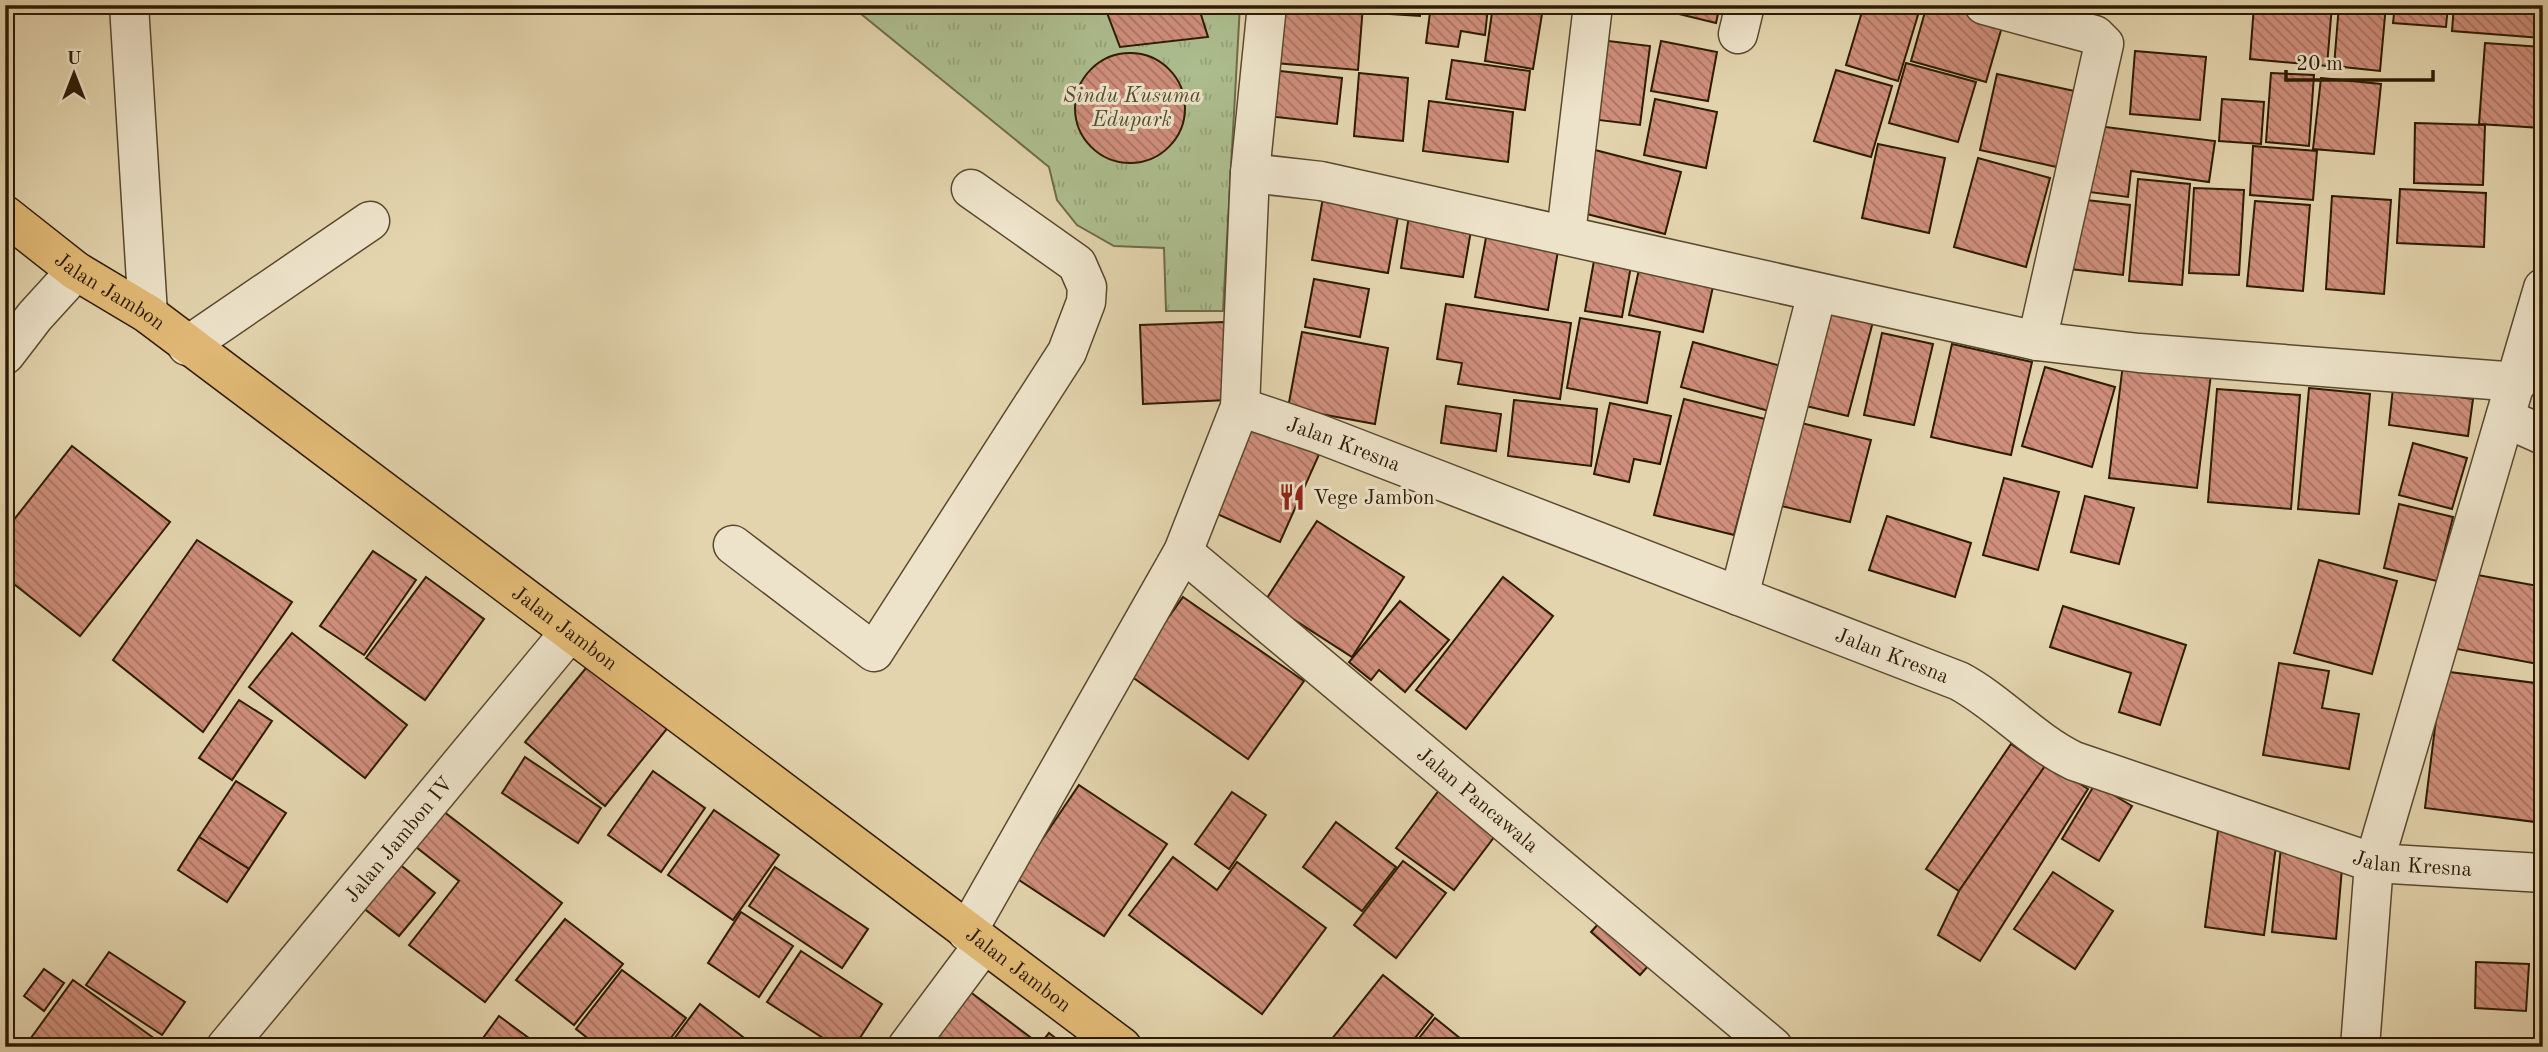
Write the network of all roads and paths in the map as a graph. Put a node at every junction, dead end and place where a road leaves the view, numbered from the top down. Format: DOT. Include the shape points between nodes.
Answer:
graph roads {
  1 [pos="1267,5"];
  2 [pos="1593,5"];
  3 [pos="1984,5"];
  4 [pos="129,22"];
  5 [pos="1250,173"];
  6 [pos="971,189"];
  7 [pos="5,215"];
  8 [pos="370,221"];
  9 [pos="1566,234"];
  10 [pos="76,271"];
  11 [pos="2543,288"];
  12 [pos="1817,293"];
  13 [pos="148,314"];
  14 [pos="2037,341"];
  15 [pos="187,346"];
  16 [pos="5,355"];
  17 [pos="2518,382"];
  18 [pos="1240,407"];
  19 [pos="2505,418"];
  20 [pos="2543,435"];
  21 [pos="733,545"];
  22 [pos="1183,552"];
  23 [pos="1739,596"];
  24 [pos="570,632"];
  25 [pos="2374,863"];
  26 [pos="2543,873"];
  27 [pos="975,939"];
  28 [pos="226,1047"];
  29 [pos="907,1047"];
  30 [pos="1122,1047"];
  31 [pos="1773,1047"];
  32 [pos="2360,1047"];
  1 -- 5 [label="street"];
  2 -- 9 [label="street"];
  3 -- 14 [label="street" via="2095,35 2104,44"];
  4 -- 13 [label="street"];
  5 -- 9 [label="street" via="1321,181"];
  5 -- 18 [label="street"];
  6 -- 21 [label="street" via="1077,264 1087,287 1086,302 1067,352 874,652"];
  7 -- 10 [label="main road, Jalan Jambon"];
  8 -- 15 [label="street"];
  9 -- 12 [label="street"];
  10 -- 13 [label="main road, Jalan Jambon"];
  10 -- 16 [label="street"];
  11 -- 17 [label="street"];
  12 -- 14 [label="street"];
  12 -- 23 [label="street"];
  13 -- 15 [label="main road, Jalan Jambon"];
  14 -- 17 [label="street"];
  15 -- 24 [label="main road, Jalan Jambon"];
  17 -- 19 [label="street"];
  18 -- 22 [label="street"];
  18 -- 23 [label="street, Jalan Kresna"];
  19 -- 20 [label="street"];
  19 -- 25 [label="street"];
  22 -- 27 [label="street"];
  22 -- 31 [label="street, Jalan Pancawala"];
  23 -- 25 [label="street, Jalan Kresna" via="1959,681 2074,761"];
  24 -- 27 [label="main road, Jalan Jambon"];
  24 -- 28 [label="street, Jalan Jambon IV"];
  25 -- 26 [label="street, Jalan Kresna"];
  25 -- 32 [label="street"];
  27 -- 29 [label="street"];
  27 -- 30 [label="main road, Jalan Jambon"];
}
